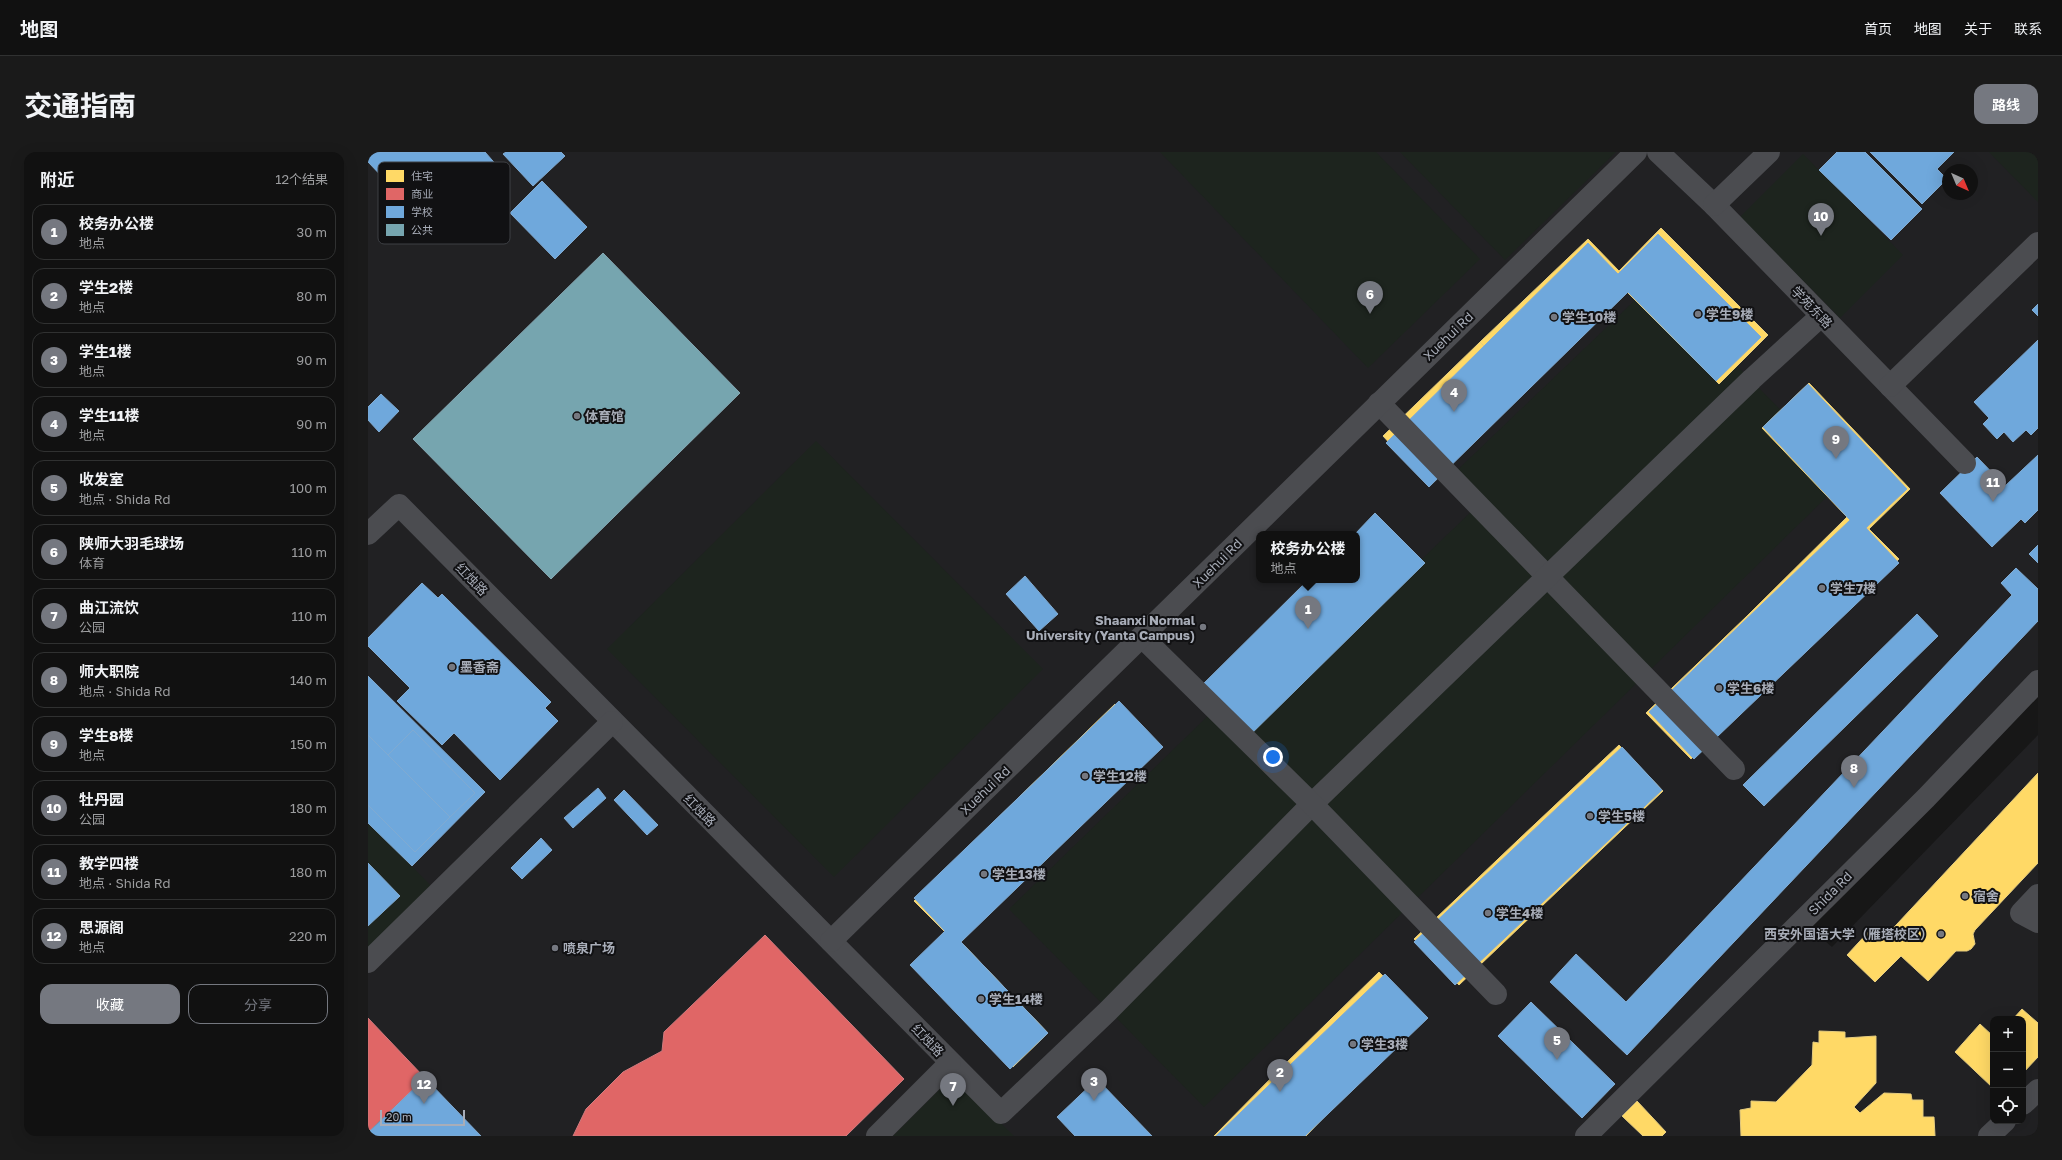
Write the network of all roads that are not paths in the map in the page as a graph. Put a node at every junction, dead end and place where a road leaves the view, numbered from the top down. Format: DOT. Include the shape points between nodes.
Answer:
graph roads {
  1 [pos="1636,152"];
  2 [pos="1658,152"];
  3 [pos="1769,152"];
  4 [pos="1714,206"];
  5 [pos="2038,243"];
  6 [pos="1821,316"];
  7 [pos="1890,386"];
  8 [pos="1379,403"];
  9 [pos="1965,463"];
  10 [pos="368,534"];
  11 [pos="1547,575"];
  12 [pos="1142,637"];
  13 [pos="2038,681"];
  14 [pos="612,722"];
  15 [pos="1734,769"];
  16 [pos="1312,804"];
  17 [pos="2038,895"];
  18 [pos="2038,922"];
  19 [pos="831,941"];
  20 [pos="368,962"];
  21 [pos="1496,994"];
  22 [pos="950,1063"];
  23 [pos="2038,1090"];
  24 [pos="2026,1101"];
  25 [pos="2002,1124"];
  26 [pos="877,1136"];
  27 [pos="1586,1136"];
  28 [pos="1989,1136"];
  1 -- 8 [label="street, Xuehui Rd"];
  2 -- 4 [label="street, 学苑东路"];
  3 -- 4 [label="street"];
  4 -- 6 [label="street, 学苑东路"];
  5 -- 7 [label="street"];
  6 -- 7 [label="street, 学苑东路"];
  6 -- 11 [label="street"];
  7 -- 9 [label="street, 学苑东路"];
  8 -- 11 [label="street"];
  8 -- 12 [label="street, Xuehui Rd"];
  10 -- 14 [label="street, 红烛路" via="399,505"];
  11 -- 15 [label="street"];
  11 -- 16 [label="street"];
  12 -- 16 [label="street"];
  12 -- 19 [label="street, Xuehui Rd"];
  13 -- 27 [label="street, Shida Rd" via="1926,798"];
  14 -- 19 [label="street, 红烛路"];
  14 -- 20 [label="street"];
  16 -- 21 [label="street"];
  16 -- 22 [label="street, 红烛路" via="1108,1011 1001,1113"];
  17 -- 18 [label="street" via="2021,913"];
  19 -- 22 [label="street, 红烛路"];
  22 -- 26 [label="street"];
  23 -- 24 [label="street"];
  25 -- 28 [label="street"];
}
